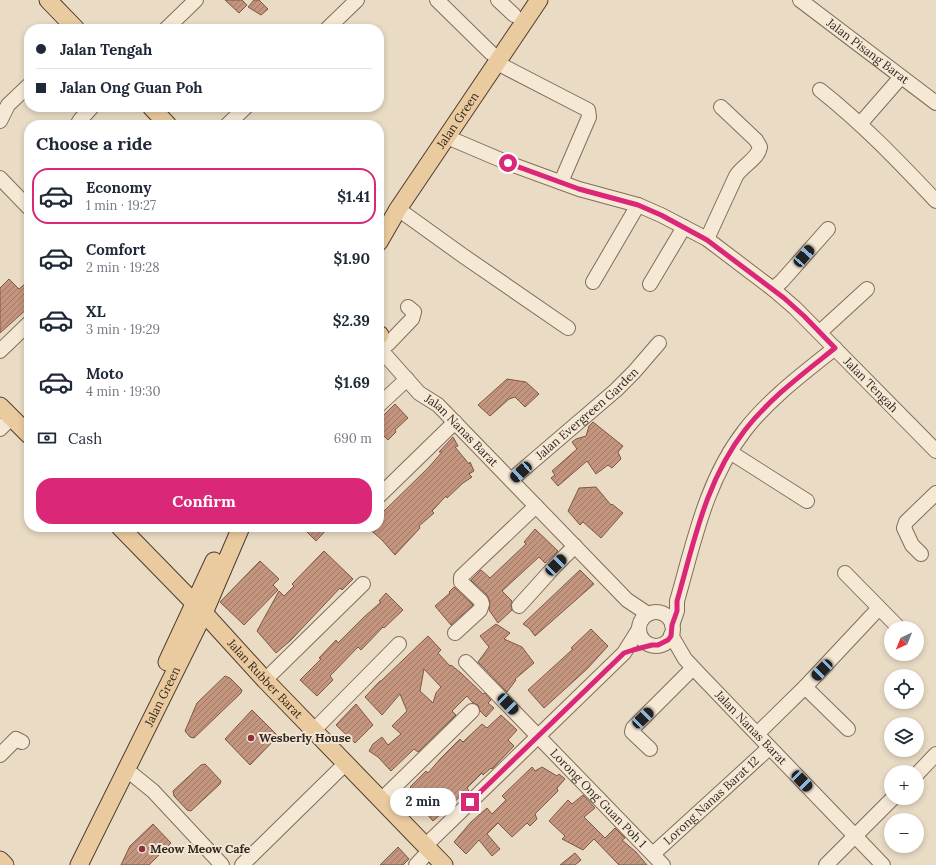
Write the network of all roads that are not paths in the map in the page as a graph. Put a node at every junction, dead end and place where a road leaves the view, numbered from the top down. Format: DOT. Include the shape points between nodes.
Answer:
graph roads {
  1 [pos="48,0"];
  2 [pos="196,0"];
  3 [pos="357,0"];
  4 [pos="437,0"];
  5 [pos="498,0"];
  6 [pos="524,0"];
  7 [pos="539,0"];
  8 [pos="800,0"];
  9 [pos="514,15"];
  10 [pos="71,24"];
  11 [pos="171,24"];
  12 [pos="332,24"];
  13 [pos="494,58"];
  14 [pos="902,77"];
  15 [pos="24,90"];
  16 [pos="820,90"];
  17 [pos="934,97"];
  18 [pos="721,107"];
  19 [pos="87,112"];
  20 [pos="241,112"];
  21 [pos="80,120"];
  22 [pos="232,120"];
  23 [pos="0,121"];
  24 [pos="860,124"];
  25 [pos="447,136"];
  26 [pos="0,178"];
  27 [pos="561,182"];
  28 [pos="936,201"];
  29 [pos="24,203"];
  30 [pos="638,205"];
  31 [pos="398,209"];
  32 [pos="384,213"];
  33 [pos="684,227"];
  34 [pos="828,229"];
  35 [pos="384,233"];
  36 [pos="707,240"];
  37 [pos="593,282"];
  38 [pos="650,284"];
  39 [pos="773,289"];
  40 [pos="867,289"];
  41 [pos="408,307"];
  42 [pos="24,328"];
  43 [pos="568,328"];
  44 [pos="820,332"];
  45 [pos="384,337"];
  46 [pos="384,342"];
  47 [pos="659,343"];
  48 [pos="384,344"];
  49 [pos="835,348"];
  50 [pos="0,351"];
  51 [pos="407,379"];
  52 [pos="384,400"];
  53 [pos="438,405"];
  54 [pos="4,418"];
  55 [pos="455,422"];
  56 [pos="24,432"];
  57 [pos="936,451"];
  58 [pos="730,452"];
  59 [pos="511,480"];
  60 [pos="384,491"];
  61 [pos="936,493"];
  62 [pos="807,501"];
  63 [pos="536,506"];
  64 [pos="125,532"];
  65 [pos="228,532"];
  66 [pos="238,532"];
  67 [pos="575,546"];
  68 [pos="921,554"];
  69 [pos="844,573"];
  70 [pos="362,584"];
  71 [pos="627,600"];
  72 [pos="677,601"];
  73 [pos="519,606"];
  74 [pos="199,608"];
  75 [pos="879,608"];
  76 [pos="655,614"];
  77 [pos="892,621"];
  78 [pos="639,628"];
  79 [pos="671,630"];
  80 [pos="455,633"];
  81 [pos="399,644"];
  82 [pos="655,645"];
  83 [pos="624,653"];
  84 [pos="466,662"];
  85 [pos="689,664"];
  86 [pos="265,680"];
  87 [pos="805,687"];
  88 [pos="472,711"];
  89 [pos="848,729"];
  90 [pos="314,730"];
  91 [pos="757,734"];
  92 [pos="538,736"];
  93 [pos="22,742"];
  94 [pos="769,748"];
  95 [pos="650,749"];
  96 [pos="936,754"];
  97 [pos="0,755"];
  98 [pos="346,763"];
  99 [pos="924,767"];
  100 [pos="127,770"];
  101 [pos="381,800"];
  102 [pos="886,805"];
  103 [pos="855,837"];
  104 [pos="427,848"];
  105 [pos="653,854"];
  106 [pos="0,860"];
  107 [pos="4,865"];
  108 [pos="68,865"];
  109 [pos="79,865"];
  110 [pos="222,865"];
  111 [pos="242,865"];
  112 [pos="416,865"];
  113 [pos="444,865"];
  114 [pos="663,865"];
  115 [pos="826,865"];
  116 [pos="883,865"];
  1 -- 10 [label="main road"];
  2 -- 11 [label="street"];
  3 -- 12 [label="street"];
  4 -- 13 [label="street"];
  5 -- 9 [label="street"];
  6 -- 9 [label="main road, Jalan Green"];
  7 -- 13 [label="main road, Jalan Green"];
  8 -- 14 [label="street, Jalan Pisang Barat"];
  9 -- 13 [label="main road, Jalan Green"];
  13 -- 25 [label="main road, Jalan Green"];
  13 -- 27 [label="street" via="588,110 589,117"];
  13 -- 32 [label="main road, Jalan Green"];
  14 -- 17 [label="street, Jalan Pisang Barat"];
  14 -- 24 [label="street"];
  15 -- 23 [label="street" via="8,105"];
  16 -- 24 [label="street"];
  18 -- 36 [label="street" via="760,146 759,152 736,176"];
  19 -- 21 [label="street"];
  20 -- 22 [label="street"];
  24 -- 28 [label="street"];
  25 -- 27 [label="street, Jalan Tengah" via="508,163"];
  25 -- 31 [label="main road, Jalan Green"];
  26 -- 29 [label="street"];
  27 -- 30 [label="street, Jalan Tengah"];
  30 -- 33 [label="street, Jalan Tengah"];
  30 -- 37 [label="street"];
  31 -- 35 [label="main road, Jalan Green"];
  31 -- 43 [label="street"];
  33 -- 36 [label="street, Jalan Tengah"];
  33 -- 38 [label="street"];
  34 -- 39 [label="street"];
  36 -- 39 [label="street, Jalan Tengah"];
  39 -- 44 [label="street, Jalan Tengah"];
  40 -- 44 [label="street"];
  41 -- 45 [label="street" via="414,312 412,319"];
  42 -- 50 [label="street"];
  44 -- 49 [label="street, Jalan Tengah"];
  46 -- 53 [label="street"];
  47 -- 59 [label="street, Jalan Evergreen Garden" via="616,390"];
  48 -- 51 [label="street, Jalan Nanas Barat"];
  49 -- 57 [label="street, Jalan Tengah"];
  49 -- 58 [label="street" via="769,404 745,429"];
  51 -- 52 [label="street"];
  51 -- 53 [label="street, Jalan Nanas Barat" via="419,393"];
  53 -- 55 [label="street, Jalan Nanas Barat"];
  54 -- 56 [label="main road"];
  55 -- 59 [label="street, Jalan Nanas Barat"];
  55 -- 60 [label="street"];
  58 -- 62 [label="street"];
  58 -- 72 [label="street" via="707,498"];
  59 -- 63 [label="street, Jalan Nanas Barat"];
  61 -- 68 [label="street" via="906,522 904,528 912,545"];
  63 -- 67 [label="street, Jalan Nanas Barat"];
  63 -- 80 [label="street" via="461,577 461,582 482,604 480,610"];
  64 -- 74 [label="main road, Jalan Rubber Barat"];
  65 -- 74 [label="main road, Jalan Green"];
  66 -- 74 [label="main road, Jalan Green"];
  67 -- 71 [label="street, Jalan Nanas Barat"];
  67 -- 73 [label="street"];
  69 -- 75 [label="street"];
  70 -- 86 [label="street"];
  71 -- 76 [label="street, Jalan Nanas Barat"];
  71 -- 78 [label="street, Jalan Nanas Barat"];
  72 -- 76 [label="street"];
  72 -- 79 [label="street" via="677,611"];
  74 -- 86 [label="main road, Jalan Rubber Barat"];
  74 -- 100 [label="main road, Jalan Green"];
  74 -- 108 [label="main road, Jalan Green"];
  75 -- 77 [label="street"];
  75 -- 87 [label="street"];
  76 -- 78 [label="street" via="644,617"];
  76 -- 79 [label="street" via="670,620"];
  78 -- 82 [label="street" via="646,643"];
  78 -- 83 [label="street"];
  79 -- 82 [label="street" via="668,640"];
  79 -- 85 [label="street, Jalan Nanas Barat"];
  81 -- 90 [label="street"];
  82 -- 83 [label="street"];
  82 -- 85 [label="street, Jalan Nanas Barat"];
  83 -- 92 [label="street"];
  84 -- 92 [label="street, Lorong Ong Guan Poh 1"];
  85 -- 91 [label="street, Jalan Nanas Barat"];
  85 -- 95 [label="street" via="633,728 632,732"];
  86 -- 90 [label="main road, Jalan Rubber Barat"];
  87 -- 89 [label="street"];
  87 -- 91 [label="street"];
  88 -- 101 [label="street"];
  90 -- 98 [label="main road, Jalan Rubber Barat"];
  91 -- 94 [label="street, Jalan Nanas Barat"];
  92 -- 104 [label="street"];
  92 -- 105 [label="street, Lorong Ong Guan Poh 1"];
  93 -- 97 [label="street" via="16,739"];
  94 -- 103 [label="street, Jalan Nanas Barat"];
  94 -- 105 [label="street, Lorong Nanas Barat 12"];
  96 -- 99 [label="street"];
  98 -- 101 [label="main road, Jalan Rubber Barat"];
  98 -- 111 [label="street"];
  100 -- 109 [label="main road, Jalan Green"];
  100 -- 110 [label="street" via="153,791"];
  101 -- 104 [label="main road, Jalan Rubber Barat"];
  102 -- 103 [label="street"];
  103 -- 115 [label="street"];
  103 -- 116 [label="street, Jalan Nanas Barat"];
  104 -- 112 [label="street"];
  104 -- 113 [label="main road, Jalan Rubber Barat"];
  105 -- 114 [label="street, Lorong Ong Guan Poh 1"];
  106 -- 107 [label="main road"];
}
